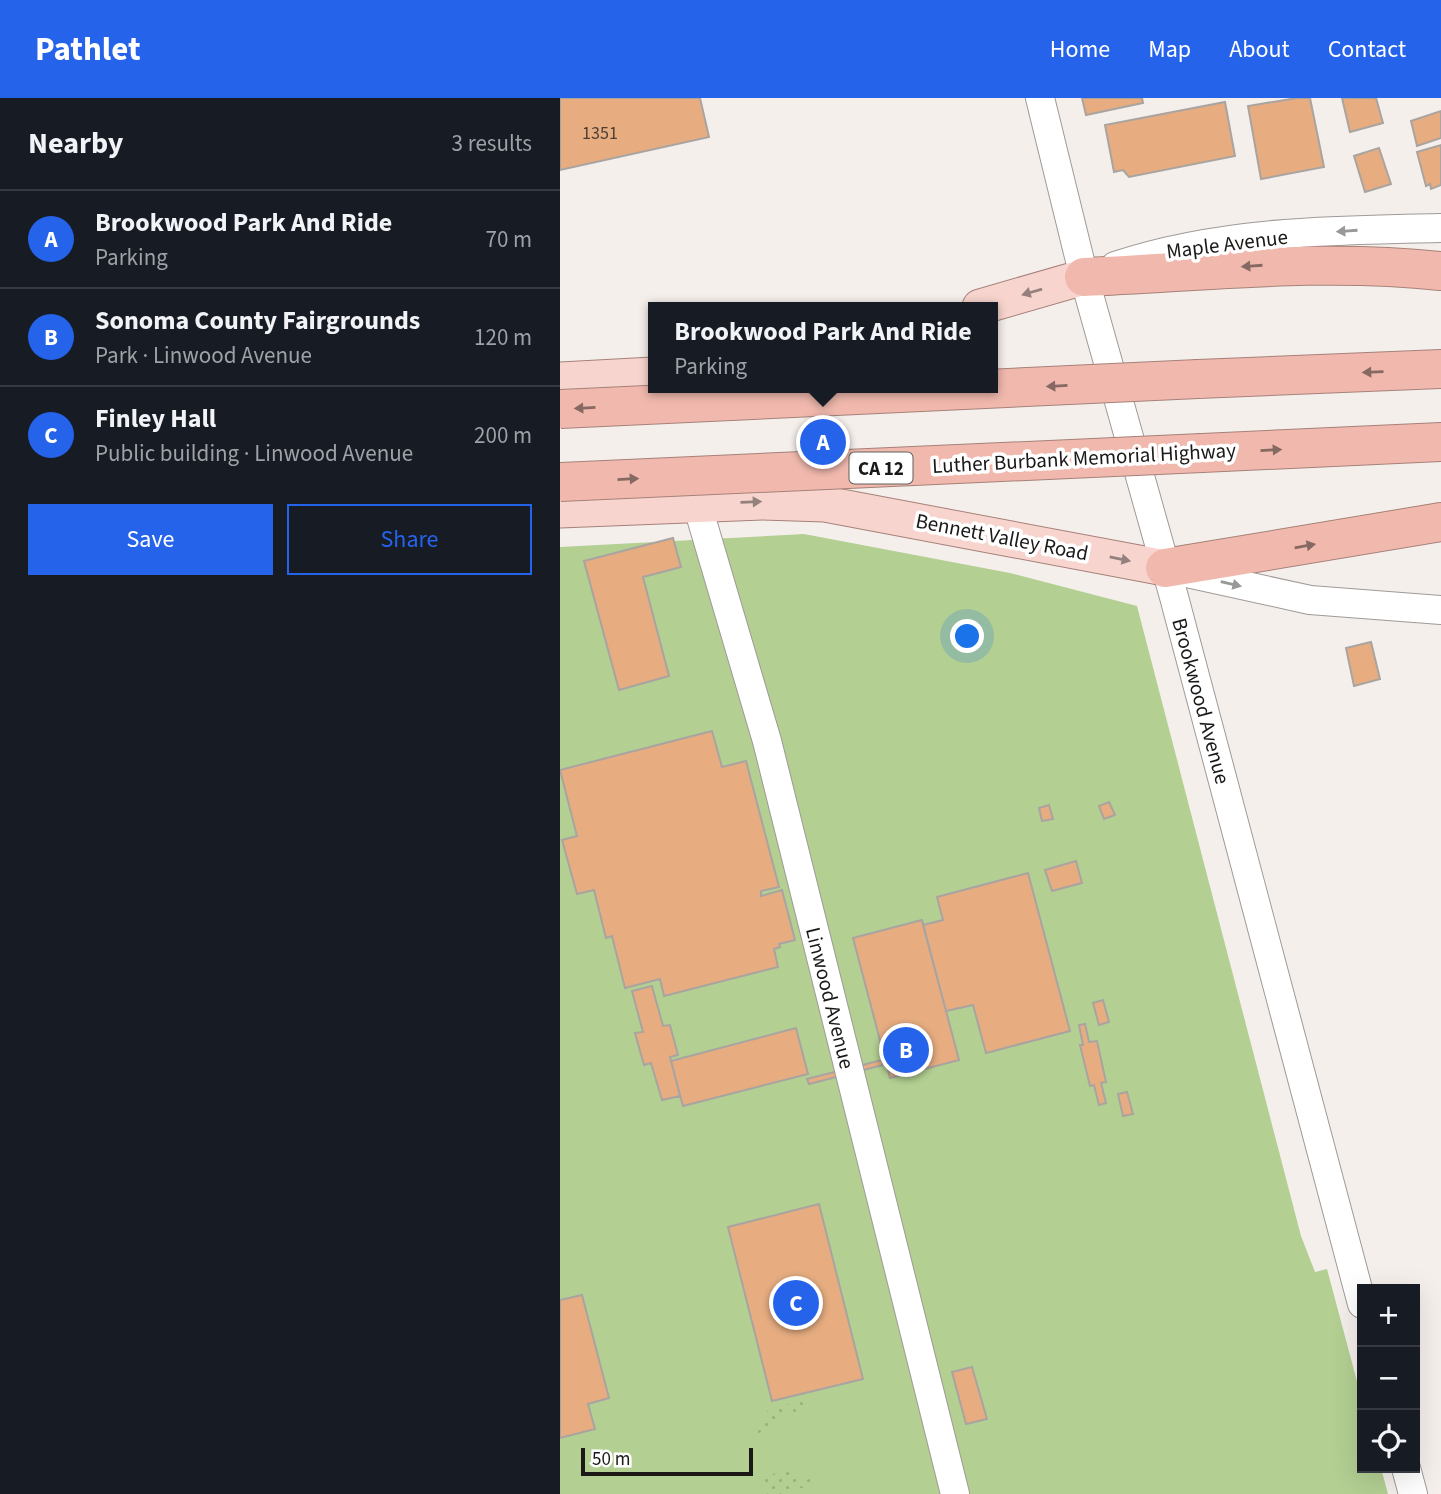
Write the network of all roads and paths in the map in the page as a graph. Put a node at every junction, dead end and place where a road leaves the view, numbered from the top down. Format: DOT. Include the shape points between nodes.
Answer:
graph roads {
  1 [pos="1040,98"];
  2 [pos="1441,228"];
  3 [pos="1441,271"];
  4 [pos="1084,277"];
  5 [pos="997,302"];
  6 [pos="1441,369"];
  7 [pos="648,374"];
  8 [pos="560,380"];
  9 [pos="998,388"];
  10 [pos="900,393"];
  11 [pos="560,409"];
  12 [pos="1441,442"];
  13 [pos="560,482"];
  14 [pos="697,504"];
  15 [pos="560,510"];
  16 [pos="1441,523"];
  17 [pos="1165,568"];
  18 [pos="1441,610"];
  19 [pos="1357,1285"];
  20 [pos="1407,1473"];
  21 [pos="955,1494"];
  22 [pos="1413,1494"];
  1 -- 4 [label="street, Brookwood Avenue"];
  2 -- 4 [label="street, Maple Avenue, one-way" via="1352,230 1199,244 1164,250"];
  3 -- 4 [label="highway, one-way" via="1271,265"];
  4 -- 5 [label="main road, Maple Avenue, one-way"];
  4 -- 17 [label="street, Brookwood Avenue"];
  6 -- 9 [label="highway, one-way, bridge"];
  7 -- 8 [label="main road"];
  10 -- 11 [label="highway, one-way, bridge"];
  13 -- 12 [label="highway, Luther Burbank Memorial Highway / CA 12, one-way, bridge"];
  14 -- 15 [label="main road, Bennett Valley Road"];
  14 -- 17 [label="main road, Bennett Valley Road, one-way" via="825,504"];
  14 -- 21 [label="street, Linwood Avenue" via="767,741"];
  17 -- 16 [label="highway, one-way"];
  17 -- 18 [label="street, Bennett Valley Road, one-way" via="1310,600"];
  17 -- 19 [label="street, Brookwood Avenue"];
  20 -- 22 [label="street"];
}
